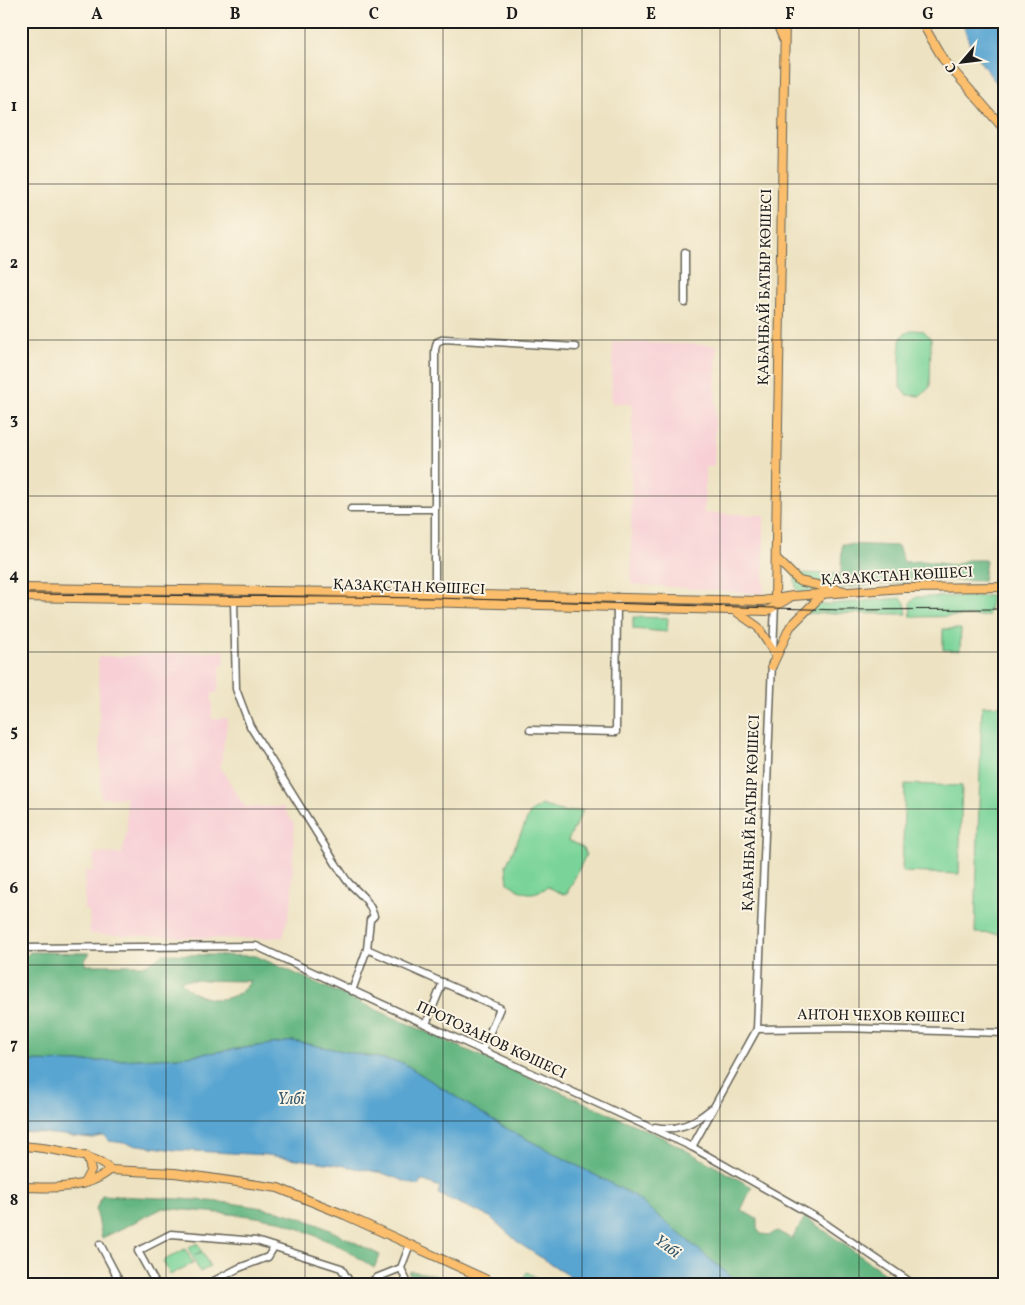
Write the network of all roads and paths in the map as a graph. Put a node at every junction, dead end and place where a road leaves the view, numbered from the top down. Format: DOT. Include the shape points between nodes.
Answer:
graph roads {
  1 [pos="776,21"];
  2 [pos="785,21"];
  3 [pos="921,21"];
  4 [pos="784,40"];
  5 [pos="1004,129"];
  6 [pos="685,252"];
  7 [pos="685,304"];
  8 [pos="576,348"];
  9 [pos="351,509"];
  10 [pos="435,509"];
  11 [pos="777,556"];
  12 [pos="1004,587"];
  13 [pos="21,588"];
  14 [pos="87,590"];
  15 [pos="233,590"];
  16 [pos="848,592"];
  17 [pos="434,593"];
  18 [pos="492,594"];
  19 [pos="823,594"];
  20 [pos="21,597"];
  21 [pos="617,597"];
  22 [pos="87,598"];
  23 [pos="234,601"];
  24 [pos="434,602"];
  25 [pos="775,602"];
  26 [pos="492,604"];
  27 [pos="617,607"];
  28 [pos="734,610"];
  29 [pos="773,651"];
  30 [pos="772,666"];
  31 [pos="530,730"];
  32 [pos="22,948"];
  33 [pos="367,949"];
  34 [pos="443,982"];
  35 [pos="352,991"];
  36 [pos="426,1024"];
  37 [pos="757,1029"];
  38 [pos="1004,1033"];
  39 [pos="482,1051"];
  40 [pos="714,1106"];
  41 [pos="645,1125"];
  42 [pos="21,1146"];
  43 [pos="692,1147"];
  44 [pos="87,1156"];
  45 [pos="110,1170"];
  46 [pos="84,1183"];
  47 [pos="21,1188"];
  48 [pos="100,1244"];
  49 [pos="410,1244"];
  50 [pos="274,1247"];
  51 [pos="400,1268"];
  52 [pos="121,1284"];
  53 [pos="156,1284"];
  54 [pos="208,1284"];
  55 [pos="351,1284"];
  56 [pos="369,1284"];
  57 [pos="408,1284"];
  58 [pos="496,1284"];
  59 [pos="913,1284"];
  1 -- 4 [label="main road"];
  2 -- 4 [label="main road, ҚАБАНБАЙ БАТЫР КӨШЕСІ"];
  3 -- 5 [label="main road" via="943,59"];
  4 -- 11 [label="main road, ҚАБАНБАЙ БАТЫР КӨШЕСІ"];
  6 -- 7 [label="street"];
  8 -- 10 [label="street" via="444,339 437,342"];
  9 -- 10 [label="street"];
  10 -- 17 [label="street"];
  11 -- 16 [label="main road" via="804,583"];
  11 -- 25 [label="main road, ҚАБАНБАЙ БАТЫР КӨШЕСІ"];
  12 -- 16 [label="main road, ҚАЗАҚСТАН КӨШЕСІ"];
  13 -- 14 [label="main road, ҚАЗАҚСТАН КӨШЕСІ"];
  14 -- 15 [label="main road, ҚАЗАҚСТАН КӨШЕСІ"];
  14 -- 22 [label="main road"];
  15 -- 17 [label="main road, ҚАЗАҚСТАН КӨШЕСІ"];
  15 -- 23 [label="main road"];
  16 -- 19 [label="main road, ҚАЗАҚСТАН КӨШЕСІ"];
  17 -- 18 [label="main road, ҚАЗАҚСТАН КӨШЕСІ"];
  17 -- 24 [label="street"];
  18 -- 21 [label="main road, ҚАЗАҚСТАН КӨШЕСІ"];
  18 -- 26 [label="main road"];
  19 -- 25 [label="main road, ҚАЗАҚСТАН КӨШЕСІ" via="793,596"];
  19 -- 30 [label="main road" via="790,627"];
  20 -- 22 [label="main road, ҚАЗАҚСТАН КӨШЕСІ"];
  21 -- 25 [label="main road, ҚАЗАҚСТАН КӨШЕСІ"];
  21 -- 27 [label="street"];
  22 -- 23 [label="main road, ҚАЗАҚСТАН КӨШЕСІ"];
  23 -- 24 [label="main road, ҚАЗАҚСТАН КӨШЕСІ"];
  23 -- 33 [label="street" via="236,689 250,726 336,864 350,884 371,904 374,916 370,920"];
  24 -- 26 [label="main road, ҚАЗАҚСТАН КӨШЕСІ"];
  25 -- 28 [label="main road, ҚАЗАҚСТАН КӨШЕСІ" via="767,610"];
  25 -- 29 [label="street, ҚАБАНБАЙ БАТЫР КӨШЕСІ"];
  26 -- 27 [label="main road, ҚАЗАҚСТАН КӨШЕСІ"];
  27 -- 28 [label="main road, ҚАЗАҚСТАН КӨШЕСІ"];
  27 -- 31 [label="street" via="616,732"];
  28 -- 29 [label="main road" via="758,627"];
  29 -- 30 [label="street, ҚАБАНБАЙ БАТЫР КӨШЕСІ"];
  30 -- 37 [label="street, ҚАБАНБАЙ БАТЫР КӨШЕСІ"];
  32 -- 35 [label="street, ПРОТОЗАНОВ КӨШЕСІ" via="256,946"];
  33 -- 34 [label="street"];
  33 -- 35 [label="street"];
  34 -- 36 [label="street"];
  34 -- 39 [label="street" via="500,1008"];
  35 -- 36 [label="street, ПРОТОЗАНОВ КӨШЕСІ"];
  36 -- 39 [label="street, ПРОТОЗАНОВ КӨШЕСІ"];
  37 -- 38 [label="street, АНТОН ЧЕХОВ КӨШЕСІ"];
  37 -- 40 [label="street"];
  39 -- 41 [label="street, ПРОТОЗАНОВ КӨШЕСІ"];
  40 -- 41 [label="street" via="678,1129"];
  40 -- 43 [label="street"];
  41 -- 43 [label="street, ПРОТОЗАНОВ КӨШЕСІ"];
  42 -- 44 [label="main road"];
  43 -- 59 [label="street, ПРОТОЗАНОВ КӨШЕСІ" via="817,1218"];
  44 -- 45 [label="main road" via="107,1164"];
  44 -- 46 [label="main road" via="91,1170"];
  45 -- 46 [label="main road"];
  45 -- 49 [label="main road" via="175,1173 278,1188"];
  46 -- 47 [label="main road"];
  48 -- 52 [label="street"];
  49 -- 51 [label="street"];
  49 -- 58 [label="main road"];
  50 -- 53 [label="street" via="256,1241 172,1234 138,1251"];
  50 -- 54 [label="street" via="268,1257"];
  50 -- 55 [label="street" via="341,1268"];
  51 -- 56 [label="street"];
  51 -- 57 [label="street"];
}
